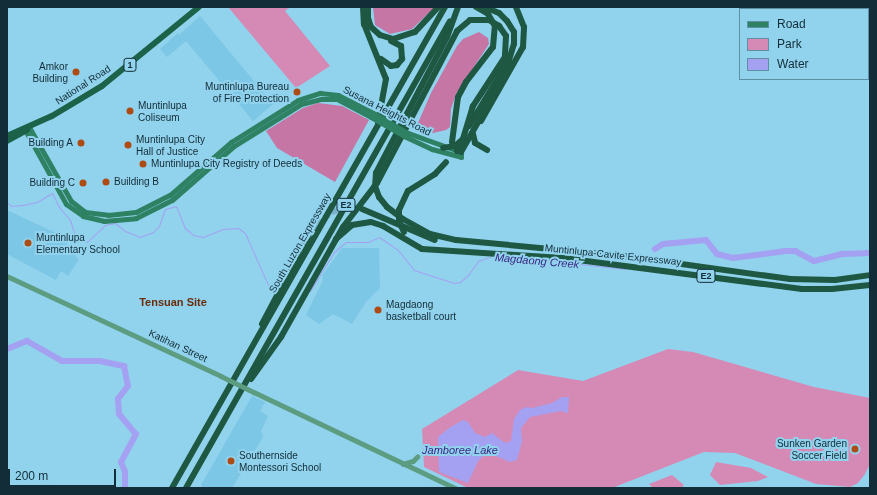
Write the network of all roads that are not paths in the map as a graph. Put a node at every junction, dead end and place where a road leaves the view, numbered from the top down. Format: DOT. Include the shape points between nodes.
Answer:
graph roads {
  1 [pos="199,7"];
  2 [pos="363,7"];
  3 [pos="368,7"];
  4 [pos="438,7"];
  5 [pos="445,7"];
  6 [pos="458,7"];
  7 [pos="476,7"];
  8 [pos="484,7"];
  9 [pos="493,7"];
  10 [pos="516,7"];
  11 [pos="374,30"];
  12 [pos="376,51"];
  13 [pos="440,61"];
  14 [pos="419,92"];
  15 [pos="378,128"];
  16 [pos="26,129"];
  17 [pos="474,131"];
  18 [pos="407,135"];
  19 [pos="7,136"];
  20 [pos="466,140"];
  21 [pos="7,141"];
  22 [pos="452,142"];
  23 [pos="443,148"];
  24 [pos="487,150"];
  25 [pos="459,154"];
  26 [pos="446,162"];
  27 [pos="362,209"];
  28 [pos="308,237"];
  29 [pos="336,239"];
  30 [pos="516,245"];
  31 [pos="425,249"];
  32 [pos="870,275"];
  33 [pos="7,276"];
  34 [pos="870,284"];
  35 [pos="252,347"];
  36 [pos="234,403"];
  37 [pos="417,457"];
  38 [pos="403,464"];
  39 [pos="172,488"];
  40 [pos="186,488"];
  41 [pos="455,488"];
  1 -- 16 [label="highway, National Road / 1" via="102,86"];
  2 -- 12 [label="highway" via="364,24"];
  3 -- 11 [label="highway" via="369,21"];
  4 -- 11 [label="highway" via="418,29 405,37 387,38"];
  5 -- 15 [label="highway, South Luzon Expressway / E2"];
  6 -- 14 [label="highway" via="447,37"];
  6 -- 36 [label="highway, E2"];
  7 -- 22 [label="highway, bridge" via="488,14 495,26 493,47 466,82 458,97"];
  8 -- 20 [label="highway" via="499,13 507,20 514,32 514,46 509,60 481,103"];
  9 -- 17 [label="highway" via="513,23 518,44 512,62 482,111"];
  10 -- 17 [label="highway" via="524,31 522,51"];
  11 -- 12 [label="highway" via="381,39 399,43 404,54 400,63 391,66 385,63"];
  12 -- 15 [label="highway" via="383,66 386,85"];
  13 -- 14 [label="highway"];
  13 -- 20 [label="highway" via="457,31 470,20 482,18 492,21 506,36 505,57 473,106"];
  13 -- 29 [label="highway" via="394,154"];
  14 -- 30 [label="highway" via="378,165 375,186 381,201 402,219 436,236"];
  15 -- 35 [label="highway, South Luzon Expressway / E2"];
  16 -- 18 [label="main road, Susana Heights Road, bridge" via="71,201 85,212 108,215 136,212 170,195 231,142 298,100 320,93 338,95"];
  16 -- 19 [label="highway, National Road / 1"];
  16 -- 21 [label="highway, National Road / 1"];
  17 -- 20 [label="highway"];
  17 -- 24 [label="highway" via="475,143"];
  18 -- 23 [label="main road, Susana Heights Road"];
  18 -- 25 [label="main road, Susana Heights Road" via="432,149"];
  20 -- 23 [label="highway"];
  20 -- 25 [label="highway"];
  23 -- 25 [label="main road, Susana Heights Road"];
  26 -- 31 [label="highway, bridge" via="435,174 408,191 399,210 399,220 404,232"];
  27 -- 30 [label="highway" via="442,242"];
  28 -- 35 [label="highway" via="266,313"];
  29 -- 31 [label="highway" via="352,225 371,222 386,227 416,247"];
  29 -- 36 [label="highway" via="281,337"];
  30 -- 32 [label="highway, Muntinlupa-Cavite Expressway / E2" via="690,264 790,279 835,280"];
  31 -- 34 [label="highway, Muntinlupa-Cavite Expressway / E2" via="563,258 795,288 832,289"];
  33 -- 38 [label="street, Katihan Street, bridge"];
  35 -- 39 [label="highway, South Luzon Expressway / E2"];
  36 -- 40 [label="highway, E2"];
  37 -- 38 [label="street"];
  38 -- 41 [label="street, Katihan Street"];
}
